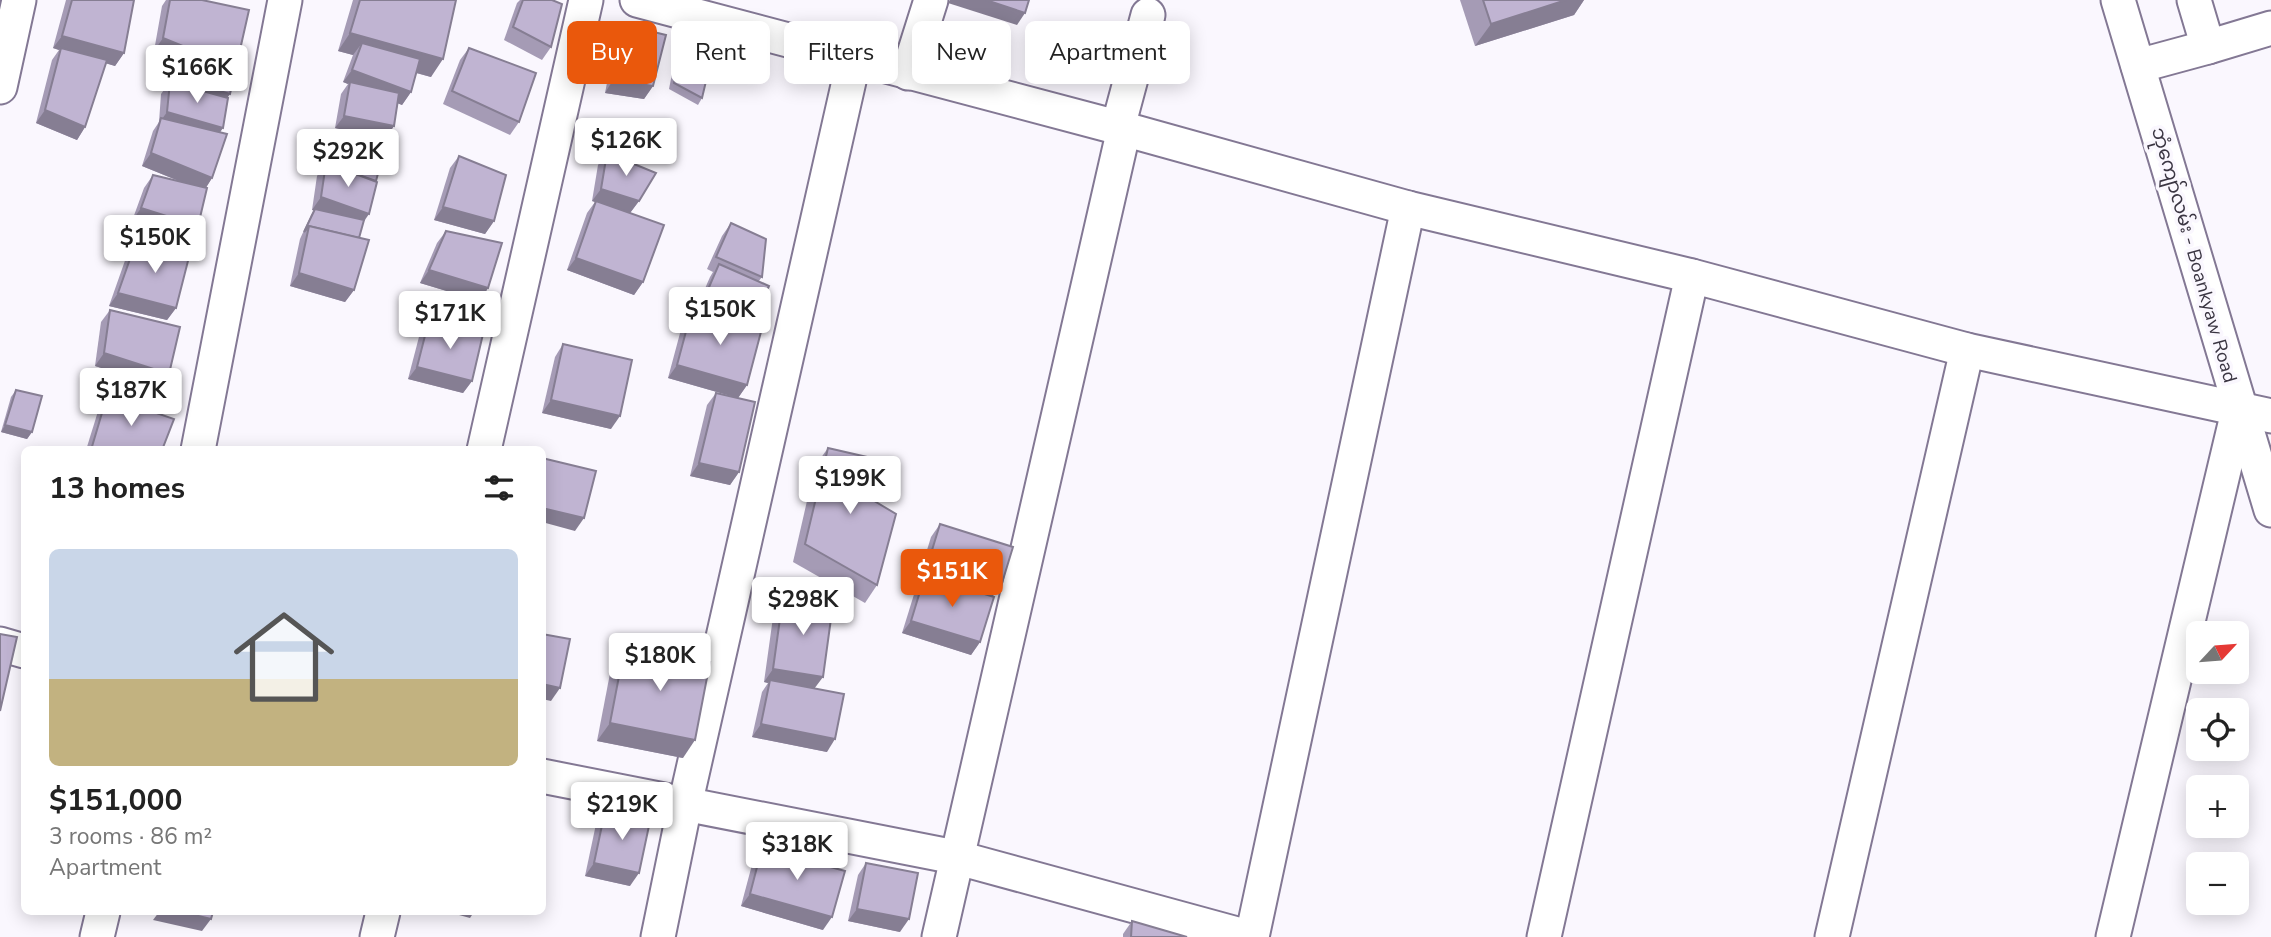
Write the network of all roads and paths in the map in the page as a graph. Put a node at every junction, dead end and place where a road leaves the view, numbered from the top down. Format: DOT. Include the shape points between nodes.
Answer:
graph roads {
  1 [pos="19,0"];
  2 [pos="285,0"];
  3 [pos="586,0"];
  4 [pos="637,0"];
  5 [pos="931,0"];
  6 [pos="2118,0"];
  7 [pos="2194,0"];
  8 [pos="1148,15"];
  9 [pos="2271,28"];
  10 [pos="784,40"];
  11 [pos="2208,47"];
  12 [pos="2138,66"];
  13 [pos="898,70"];
  14 [pos="908,73"];
  15 [pos="848,84"];
  16 [pos="0,87"];
  17 [pos="1121,128"];
  18 [pos="1408,208"];
  19 [pos="1692,276"];
  20 [pos="1967,349"];
  21 [pos="2239,407"];
  22 [pos="2271,416"];
  23 [pos="199,446"];
  24 [pos="485,446"];
  25 [pos="2271,510"];
  26 [pos="0,644"];
  27 [pos="21,650"];
  28 [pos="546,777"];
  29 [pos="685,805"];
  30 [pos="955,857"];
  31 [pos="102,915"];
  32 [pos="382,915"];
  33 [pos="97,937"];
  34 [pos="377,937"];
  35 [pos="658,937"];
  36 [pos="939,937"];
  37 [pos="1250,937"];
  38 [pos="1544,937"];
  39 [pos="1832,937"];
  40 [pos="2113,937"];
  1 -- 16 [label="street"];
  2 -- 23 [label="street"];
  3 -- 24 [label="street"];
  4 -- 10 [label="street"];
  5 -- 14 [label="street"];
  6 -- 12 [label="street, ဘုံကျော်လမ်း - Boankyaw Road"];
  7 -- 11 [label="street"];
  8 -- 17 [label="street"];
  9 -- 11 [label="street"];
  11 -- 12 [label="street"];
  12 -- 21 [label="street, ဘုံကျော်လမ်း - Boankyaw Road"];
  13 -- 14 [label="street"];
  14 -- 17 [label="street"];
  15 -- 29 [label="street"];
  17 -- 18 [label="street"];
  17 -- 30 [label="street"];
  18 -- 19 [label="street"];
  18 -- 37 [label="street"];
  19 -- 20 [label="street"];
  19 -- 38 [label="street"];
  20 -- 21 [label="street"];
  20 -- 39 [label="street"];
  21 -- 22 [label="street"];
  21 -- 25 [label="street, ဘုံကျော်လမ်း - Boankyaw Road"];
  21 -- 40 [label="street"];
  26 -- 27 [label="street"];
  28 -- 29 [label="street"];
  29 -- 30 [label="street"];
  29 -- 35 [label="street"];
  30 -- 36 [label="street"];
  30 -- 37 [label="street"];
  31 -- 33 [label="street"];
  32 -- 34 [label="street"];
}
